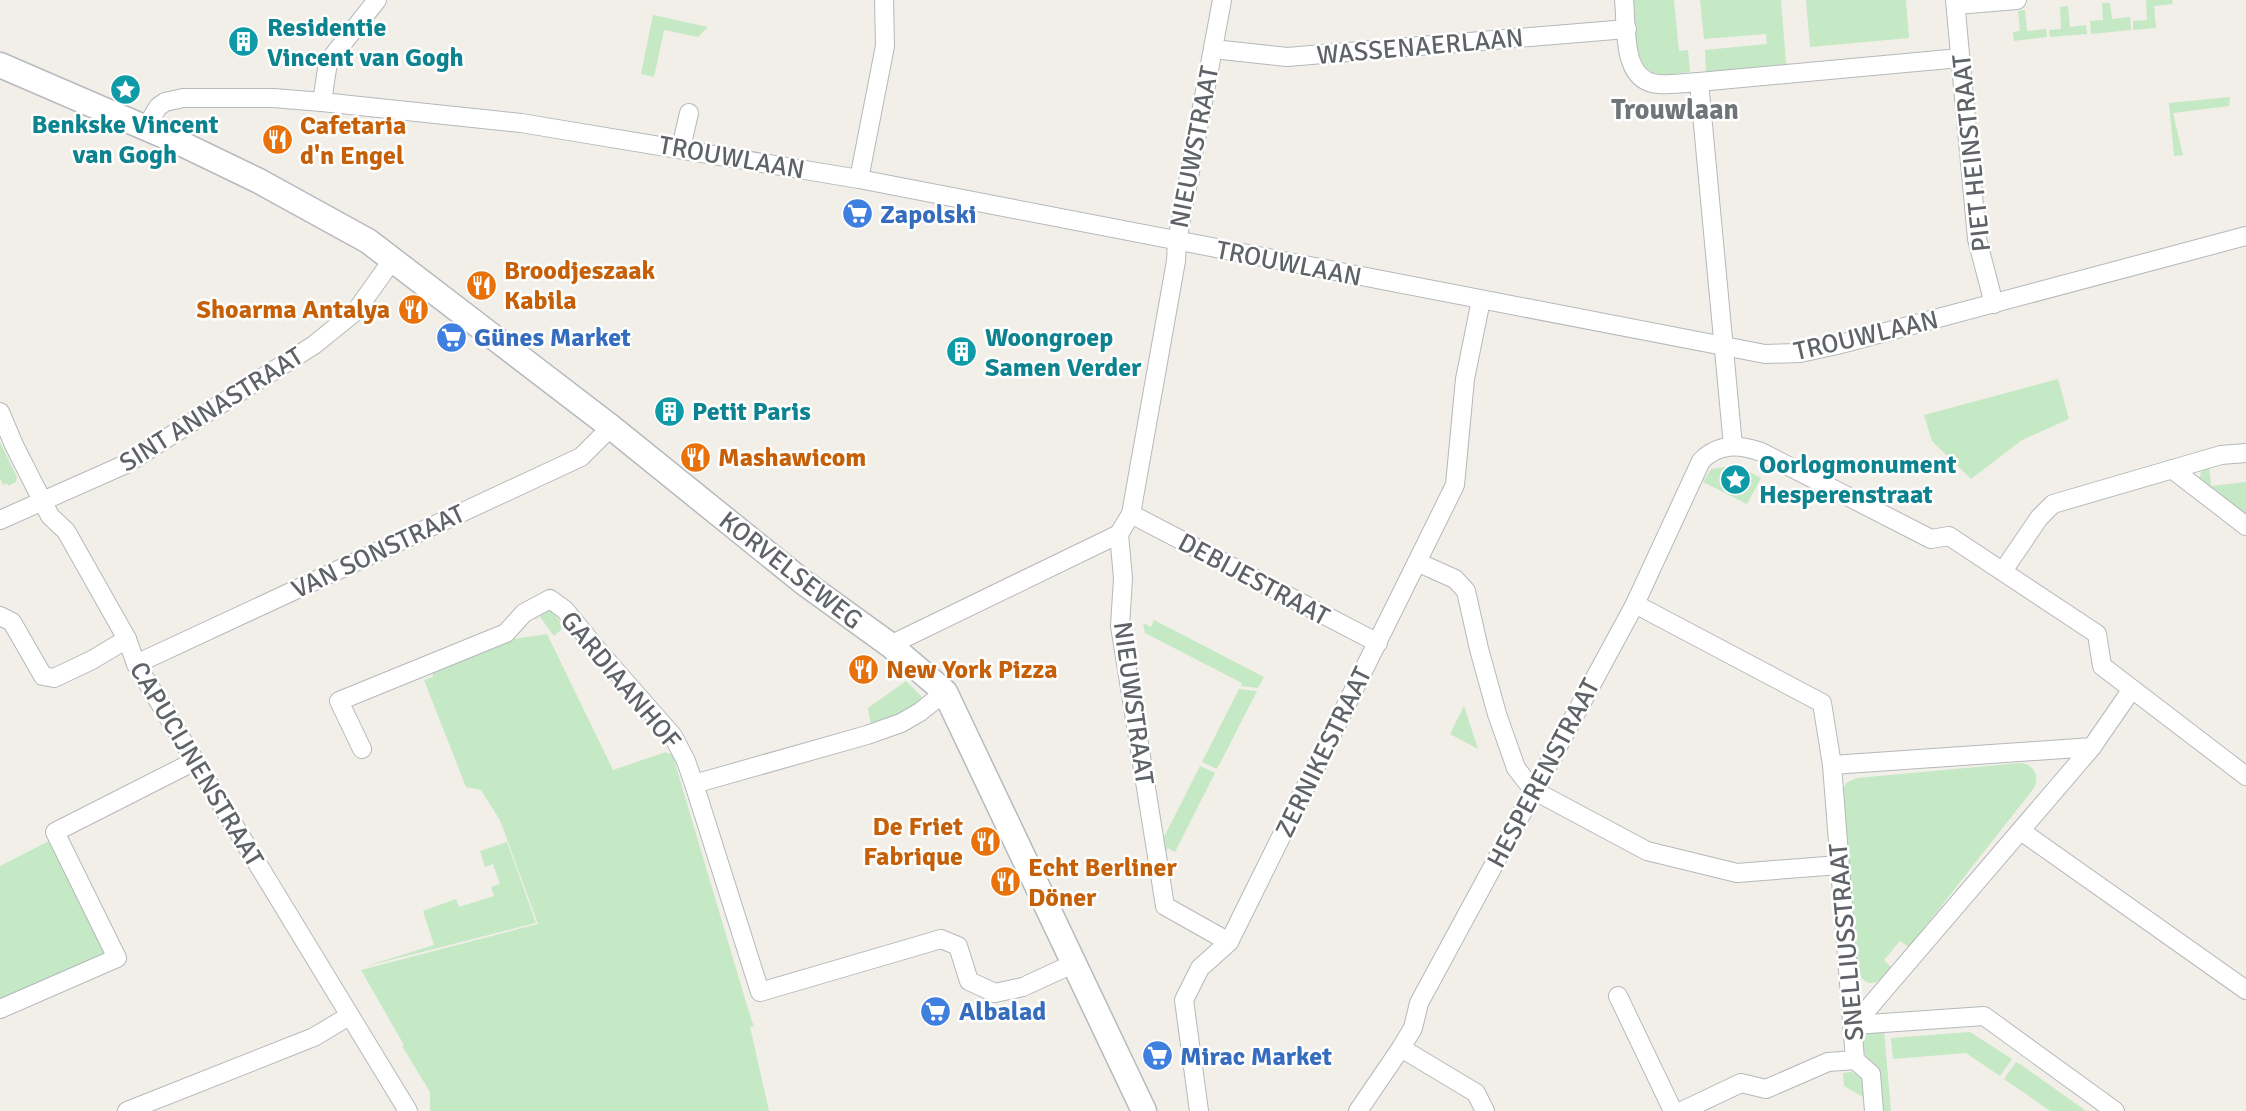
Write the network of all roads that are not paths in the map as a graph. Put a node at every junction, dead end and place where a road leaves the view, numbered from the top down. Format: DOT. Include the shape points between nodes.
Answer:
graph roads {
  1 [pos="377,0"];
  2 [pos="884,0"];
  3 [pos="1222,0"];
  4 [pos="1624,0"];
  5 [pos="2017,0"];
  6 [pos="1955,3"];
  7 [pos="1627,29"];
  8 [pos="1213,48"];
  9 [pos="1960,58"];
  10 [pos="0,65"];
  11 [pos="1699,82"];
  12 [pos="322,102"];
  13 [pos="688,113"];
  14 [pos="145,129"];
  15 [pos="681,148"];
  16 [pos="859,179"];
  17 [pos="2246,236"];
  18 [pos="1177,241"];
  19 [pos="393,259"];
  20 [pos="1481,300"];
  21 [pos="1994,304"];
  22 [pos="1724,347"];
  23 [pos="0,412"];
  24 [pos="611,427"];
  25 [pos="1733,446"];
  26 [pos="2246,453"];
  27 [pos="2172,469"];
  28 [pos="43,502"];
  29 [pos="1131,514"];
  30 [pos="0,520"];
  31 [pos="2246,526"];
  32 [pos="1119,534"];
  33 [pos="1417,562"];
  34 [pos="2003,571"];
  35 [pos="1635,604"];
  36 [pos="0,617"];
  37 [pos="127,639"];
  38 [pos="1378,643"];
  39 [pos="890,645"];
  40 [pos="136,664"];
  41 [pos="2132,689"];
  42 [pos="945,692"];
  43 [pos="2092,747"];
  44 [pos="362,749"];
  45 [pos="195,761"];
  46 [pos="1832,765"];
  47 [pos="2246,776"];
  48 [pos="694,784"];
  49 [pos="1533,790"];
  50 [pos="2021,831"];
  51 [pos="1839,865"];
  52 [pos="1229,942"];
  53 [pos="1075,963"];
  54 [pos="2246,990"];
  55 [pos="1618,996"];
  56 [pos="0,1009"];
  57 [pos="349,1016"];
  58 [pos="1854,1025"];
  59 [pos="1401,1048"];
  60 [pos="1855,1060"];
  61 [pos="127,1111"];
  62 [pos="408,1111"];
  63 [pos="1144,1111"];
  64 [pos="1199,1111"];
  65 [pos="1358,1111"];
  66 [pos="1485,1111"];
  67 [pos="1673,1111"];
  68 [pos="1682,1111"];
  69 [pos="1874,1111"];
  70 [pos="2115,1111"];
  1 -- 12 [label="street" via="328,62"];
  2 -- 16 [label="street" via="885,46"];
  3 -- 8 [label="street, NIEUWSTRAAT"];
  4 -- 7 [label="street"];
  5 -- 6 [label="street"];
  6 -- 9 [label="street, PIET HEINSTRAAT"];
  7 -- 8 [label="street, WASSENAERLAAN" via="1287,57"];
  7 -- 11 [label="street" via="1630,61 1640,78 1658,84"];
  8 -- 18 [label="street, NIEUWSTRAAT"];
  9 -- 11 [label="street"];
  9 -- 21 [label="street, PIET HEINSTRAAT" via="1977,239"];
  10 -- 14 [label="street, KORVELSEWEG"];
  11 -- 22 [label="street"];
  12 -- 14 [label="street, TROUWLAAN" via="183,98 158,107"];
  12 -- 15 [label="street, TROUWLAAN" via="522,123"];
  13 -- 15 [label="street"];
  14 -- 19 [label="street, KORVELSEWEG" via="345,226"];
  15 -- 16 [label="street, TROUWLAAN"];
  16 -- 18 [label="street, TROUWLAAN"];
  17 -- 21 [label="street, TROUWLAAN"];
  18 -- 20 [label="street, TROUWLAAN"];
  18 -- 29 [label="street, NIEUWSTRAAT"];
  19 -- 24 [label="street, KORVELSEWEG"];
  19 -- 28 [label="street, SINT ANNASTRAAT" via="356,311 314,345 127,464"];
  20 -- 22 [label="street, TROUWLAAN"];
  20 -- 33 [label="street, ZERNIKESTRAAT" via="1465,379 1455,485"];
  21 -- 22 [label="street, TROUWLAAN" via="1800,353 1765,355"];
  22 -- 25 [label="street"];
  23 -- 28 [label="street, CAPUCIJNENSTRAAT"];
  24 -- 39 [label="street, KORVELSEWEG" via="803,582"];
  24 -- 40 [label="street, VAN SONSTRAAT" via="581,457"];
  25 -- 34 [label="street" via="1761,452 1931,539 1949,536"];
  25 -- 35 [label="street, HESPERENSTRAAT" via="1713,451 1702,461"];
  26 -- 27 [label="street"];
  27 -- 31 [label="street"];
  27 -- 34 [label="street" via="2053,504"];
  28 -- 30 [label="street, SINT ANNASTRAAT"];
  28 -- 37 [label="street, CAPUCIJNENSTRAAT" via="66,531"];
  29 -- 32 [label="street, NIEUWSTRAAT"];
  29 -- 38 [label="street, DEBIJESTRAAT"];
  32 -- 39 [label="street"];
  32 -- 52 [label="street, NIEUWSTRAAT" via="1123,578 1120,626 1165,906"];
  33 -- 38 [label="street, ZERNIKESTRAAT"];
  33 -- 49 [label="street" via="1455,579 1466,591 1497,714 1516,768"];
  34 -- 41 [label="street" via="2097,634 2102,666"];
  35 -- 46 [label="street, SNELLIUSSTRAAT" via="1822,703"];
  35 -- 49 [label="street, HESPERENSTRAAT"];
  36 -- 37 [label="street" via="12,622 43,676 54,678"];
  37 -- 40 [label="street, CAPUCIJNENSTRAAT"];
  38 -- 52 [label="street, ZERNIKESTRAAT"];
  39 -- 42 [label="street, KORVELSEWEG"];
  40 -- 45 [label="street, CAPUCIJNENSTRAAT"];
  41 -- 43 [label="street"];
  41 -- 47 [label="street"];
  42 -- 48 [label="street" via="901,723 867,736"];
  42 -- 53 [label="street, KORVELSEWEG"];
  43 -- 46 [label="street"];
  43 -- 50 [label="street"];
  44 -- 48 [label="street, GARDIAANHOF" via="339,701 506,634 524,612 550,599 565,610 673,736"];
  45 -- 56 [label="street" via="55,832 117,958"];
  45 -- 57 [label="street, CAPUCIJNENSTRAAT"];
  46 -- 51 [label="street, SNELLIUSSTRAAT"];
  48 -- 53 [label="street" via="760,992 941,939 958,946 969,981 995,993 1025,986"];
  49 -- 51 [label="street" via="1647,851 1737,873"];
  49 -- 59 [label="street, HESPERENSTRAAT" via="1419,1003 1413,1028"];
  50 -- 54 [label="street"];
  50 -- 58 [label="street"];
  51 -- 58 [label="street, SNELLIUSSTRAAT"];
  52 -- 64 [label="street" via="1200,968 1184,1000"];
  53 -- 63 [label="street, KORVELSEWEG"];
  55 -- 67 [label="street"];
  57 -- 61 [label="street" via="314,1037"];
  57 -- 62 [label="street, CAPUCIJNENSTRAAT"];
  58 -- 60 [label="street, SNELLIUSSTRAAT"];
  58 -- 70 [label="street" via="1984,1016"];
  59 -- 65 [label="street, HESPERENSTRAAT"];
  59 -- 66 [label="street" via="1476,1093"];
  60 -- 68 [label="street" via="1828,1062 1766,1089 1741,1083"];
  60 -- 69 [label="street, SNELLIUSSTRAAT" via="1871,1074"];
}
